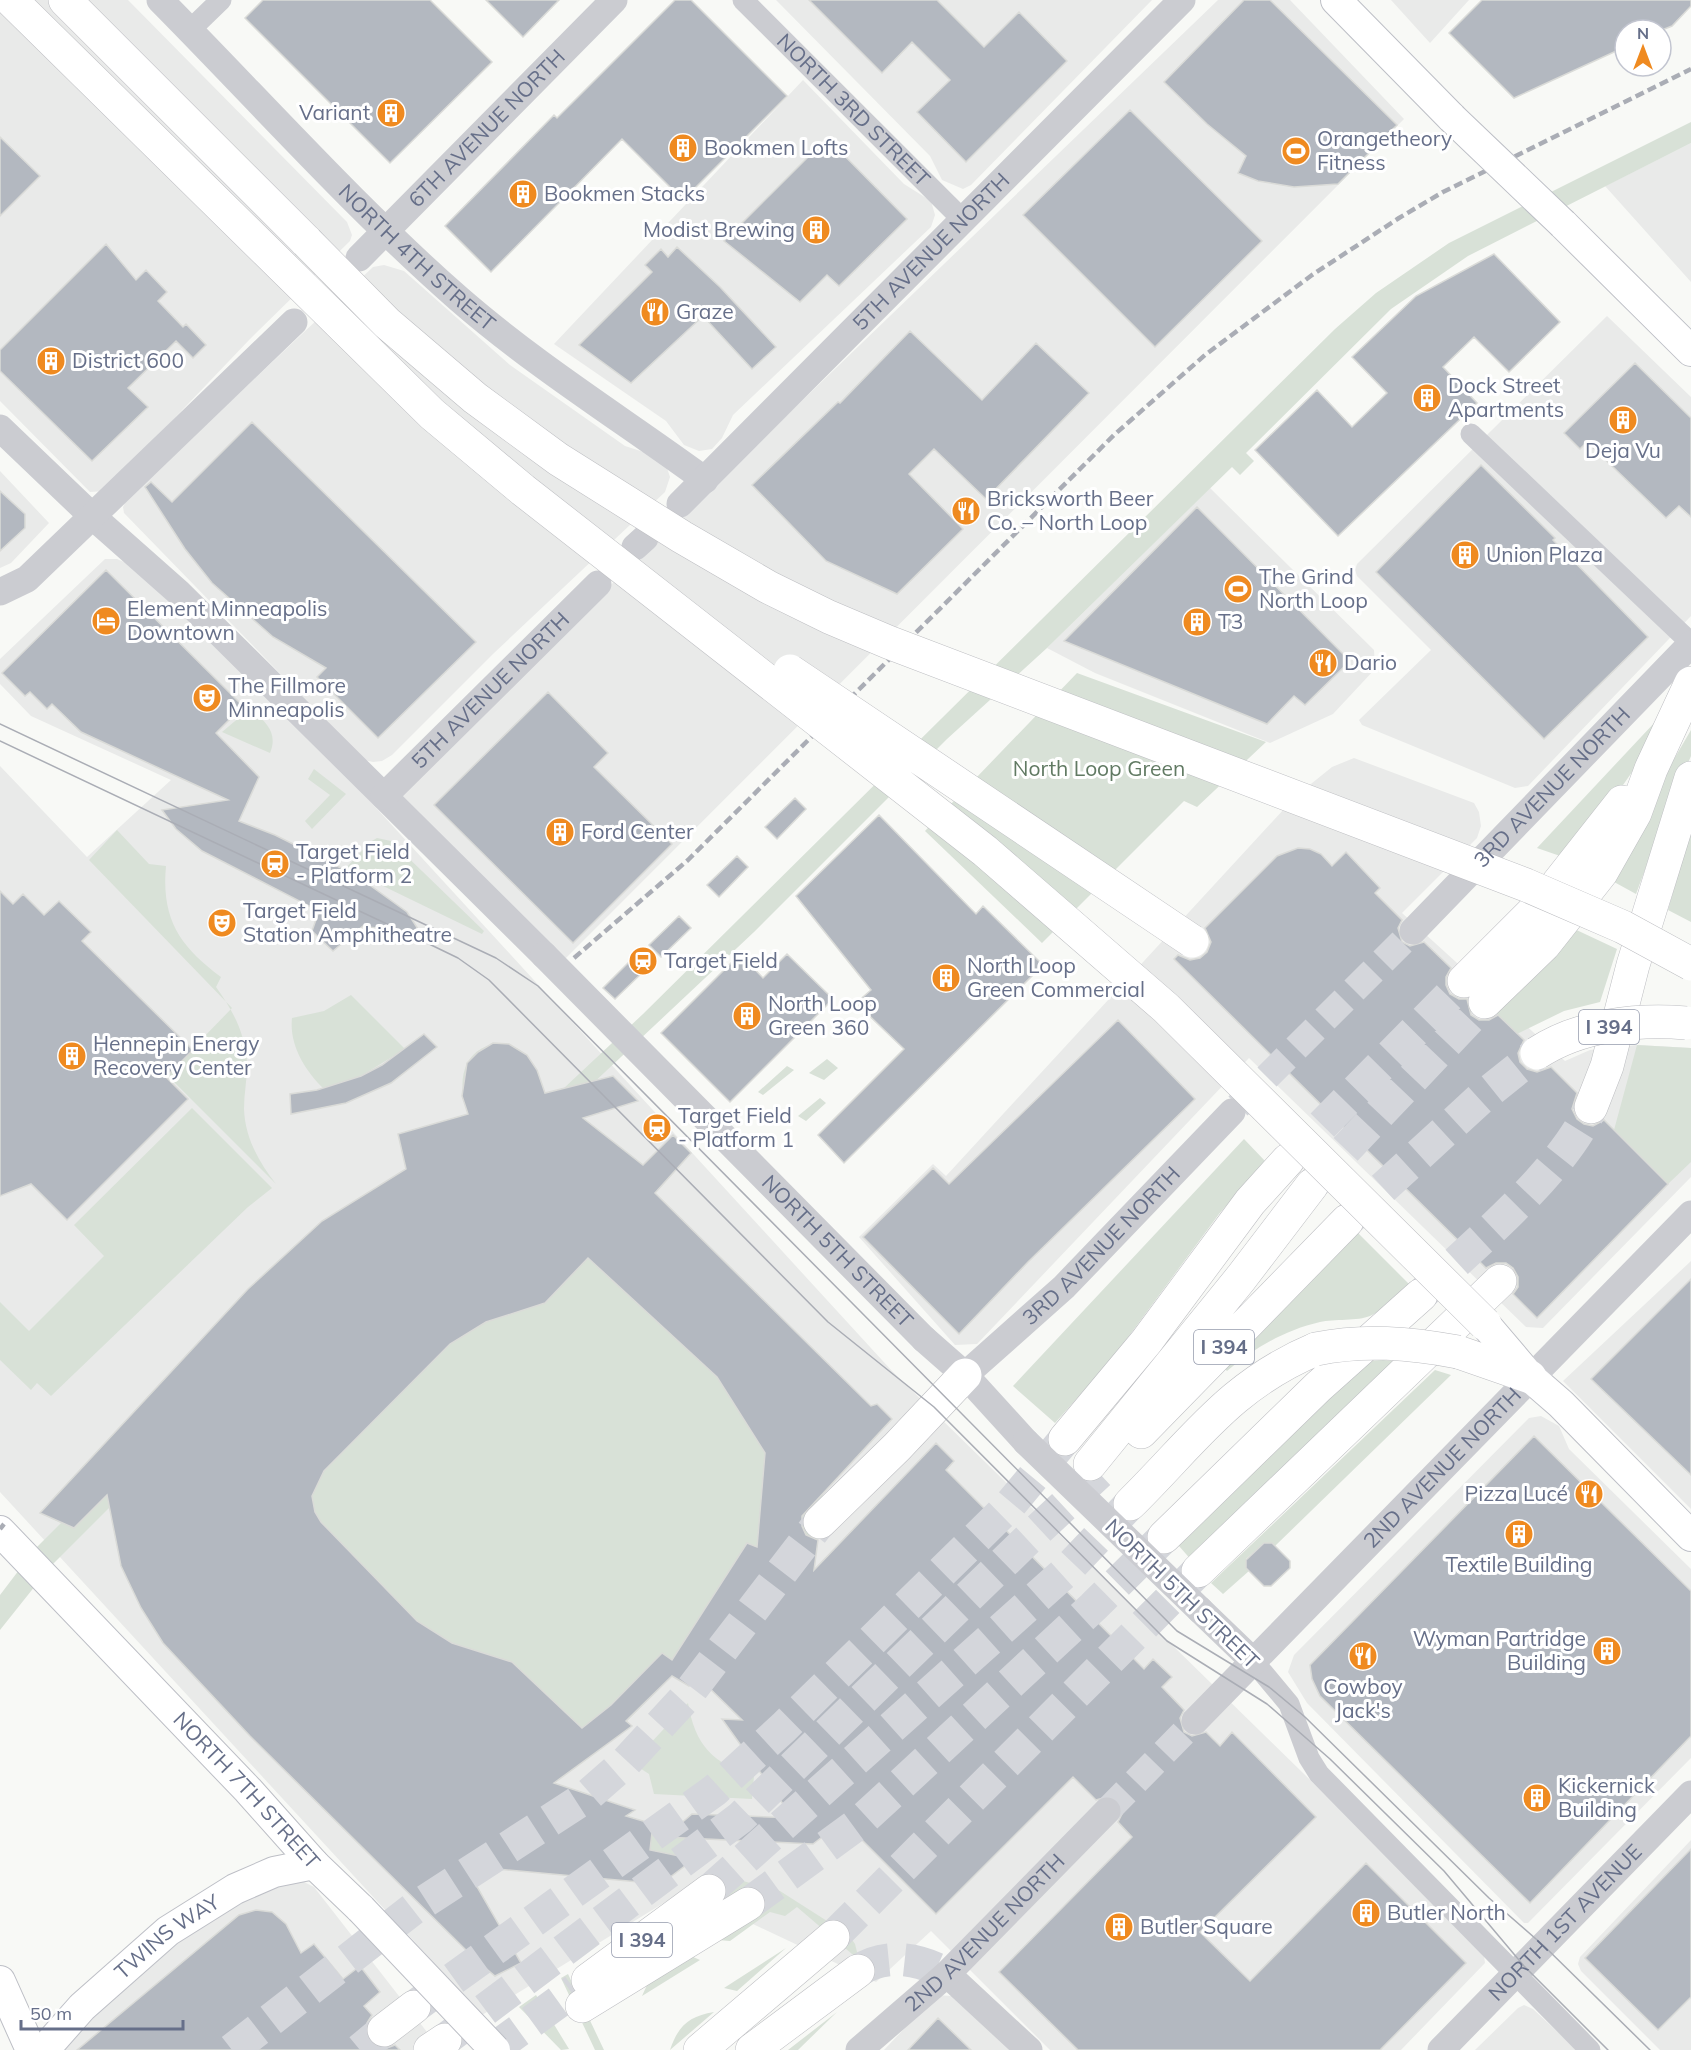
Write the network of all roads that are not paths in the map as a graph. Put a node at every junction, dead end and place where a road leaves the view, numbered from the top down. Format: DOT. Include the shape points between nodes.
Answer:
graph roads {
  1 [pos="11,0"];
  2 [pos="65,0"];
  3 [pos="160,0"];
  4 [pos="221,0"];
  5 [pos="614,0"];
  6 [pos="743,0"];
  7 [pos="1182,0"];
  8 [pos="1336,0"];
  9 [pos="190,30"];
  10 [pos="964,221"];
  11 [pos="386,230"];
  12 [pos="359,258"];
  13 [pos="294,322"];
  14 [pos="1691,351"];
  15 [pos="0,428"];
  16 [pos="1471,434"];
  17 [pos="705,480"];
  18 [pos="680,504"];
  19 [pos="554,514"];
  20 [pos="92,516"];
  21 [pos="598,584"];
  22 [pos="0,592"];
  23 [pos="1691,644"];
  24 [pos="1691,683"];
  25 [pos="1691,778"];
  26 [pos="384,796"];
  27 [pos="1413,930"];
  28 [pos="1192,940"];
  29 [pos="1691,964"];
  30 [pos="1475,992"];
  31 [pos="1689,1023"];
  32 [pos="1537,1053"];
  33 [pos="1592,1107"];
  34 [pos="1232,1112"];
  35 [pos="1288,1160"];
  36 [pos="1312,1185"];
  37 [pos="1691,1214"];
  38 [pos="1347,1221"];
  39 [pos="1500,1281"];
  40 [pos="1421,1295"];
  41 [pos="1485,1324"];
  42 [pos="1521,1366"];
  43 [pos="965,1375"];
  44 [pos="1065,1439"];
  45 [pos="1130,1504"];
  46 [pos="820,1522"];
  47 [pos="0,1531"];
  48 [pos="1691,1536"];
  49 [pos="1164,1537"];
  50 [pos="1198,1571"];
  51 [pos="1254,1662"];
  52 [pos="1196,1721"];
  53 [pos="1691,1794"];
  54 [pos="1107,1811"];
  55 [pos="314,1864"];
  56 [pos="709,1891"];
  57 [pos="748,1904"];
  58 [pos="832,1937"];
  59 [pos="858,1971"];
  60 [pos="947,1974"];
  61 [pos="1516,1975"];
  62 [pos="0,1981"];
  63 [pos="414,2007"];
  64 [pos="384,2030"];
  65 [pos="31,2050"];
  66 [pos="44,2050"];
  67 [pos="495,2050"];
  68 [pos="700,2050"];
  69 [pos="752,2050"];
  70 [pos="859,2050"];
  71 [pos="1029,2050"];
  72 [pos="1441,2050"];
  73 [pos="1590,2050"];
  1 -- 19 [label="highway, bridge" via="401,384 480,456"];
  2 -- 29 [label="highway, bridge" via="387,323 516,429 682,537 776,591 856,629 1526,885 1623,927"];
  3 -- 9 [label="street, NORTH 4TH STREET"];
  4 -- 9 [label="street"];
  5 -- 11 [label="street, 6TH AVENUE NORTH"];
  6 -- 10 [label="street, NORTH 3RD STREET"];
  7 -- 10 [label="street, 5TH AVENUE NORTH"];
  8 -- 14 [label="main road, bridge"];
  9 -- 11 [label="street, NORTH 4TH STREET"];
  10 -- 17 [label="street, 5TH AVENUE NORTH"];
  11 -- 12 [label="street, 6TH AVENUE NORTH"];
  11 -- 17 [label="street, NORTH 4TH STREET" via="524,353"];
  13 -- 20 [label="street"];
  15 -- 20 [label="street, NORTH 5TH STREET"];
  16 -- 23 [label="street"];
  17 -- 18 [label="street, 5TH AVENUE NORTH"];
  19 -- 28 [label="highway, bridge"];
  19 -- 41 [label="highway, bridge" via="986,850 1166,1008"];
  20 -- 22 [label="street" via="27,579"];
  20 -- 26 [label="street, NORTH 5TH STREET" via="178,592"];
  21 -- 26 [label="street, 5TH AVENUE NORTH"];
  23 -- 27 [label="street, 3RD AVENUE NORTH"];
  24 -- 30 [label="highway" via="1651,769"];
  25 -- 33 [label="highway"];
  26 -- 43 [label="street, NORTH 5TH STREET, bridge" via="924,1339"];
  31 -- 32 [label="highway, I 394, bridge" via="1637,1022 1592,1030"];
  34 -- 43 [label="street, 3RD AVENUE NORTH" via="1064,1287"];
  35 -- 44 [label="highway" via="1250,1202 1146,1342"];
  36 -- 38 [label="highway, I 394" via="1095,1469"];
  37 -- 42 [label="street, 2ND AVENUE NORTH"];
  39 -- 50 [label="highway"];
  40 -- 49 [label="highway" via="1318,1387"];
  41 -- 42 [label="main road"];
  42 -- 45 [label="highway, I 394, bridge" via="1458,1352 1379,1342 1316,1349 1276,1367 1239,1392"];
  42 -- 48 [label="main road"];
  42 -- 51 [label="street, 2ND AVENUE NORTH"];
  43 -- 46 [label="highway"];
  43 -- 51 [label="street, NORTH 5TH STREET, bridge" via="1026,1442"];
  47 -- 55 [label="main road, NORTH 7TH STREET"];
  51 -- 52 [label="street, 2ND AVENUE NORTH"];
  51 -- 61 [label="street, NORTH 5TH STREET" via="1289,1704 1319,1774"];
  53 -- 61 [label="street, NORTH 1ST AVENUE"];
  54 -- 60 [label="street, 2ND AVENUE NORTH"];
  55 -- 66 [label="main road, TWINS WAY" via="274,1872 235,1889 168,1931 82,2007"];
  55 -- 67 [label="main road, NORTH 7TH STREET, bridge"];
  56 -- 57 [label="highway, I 394" via="578,1998"];
  58 -- 68 [label="highway"];
  59 -- 69 [label="highway"];
  60 -- 70 [label="street, 2ND AVENUE NORTH"];
  60 -- 71 [label="street"];
  61 -- 72 [label="street, NORTH 1ST AVENUE"];
  61 -- 73 [label="street, NORTH 5TH STREET"];
  62 -- 65 [label="main road"];
  63 -- 64 [label="highway"];
}
